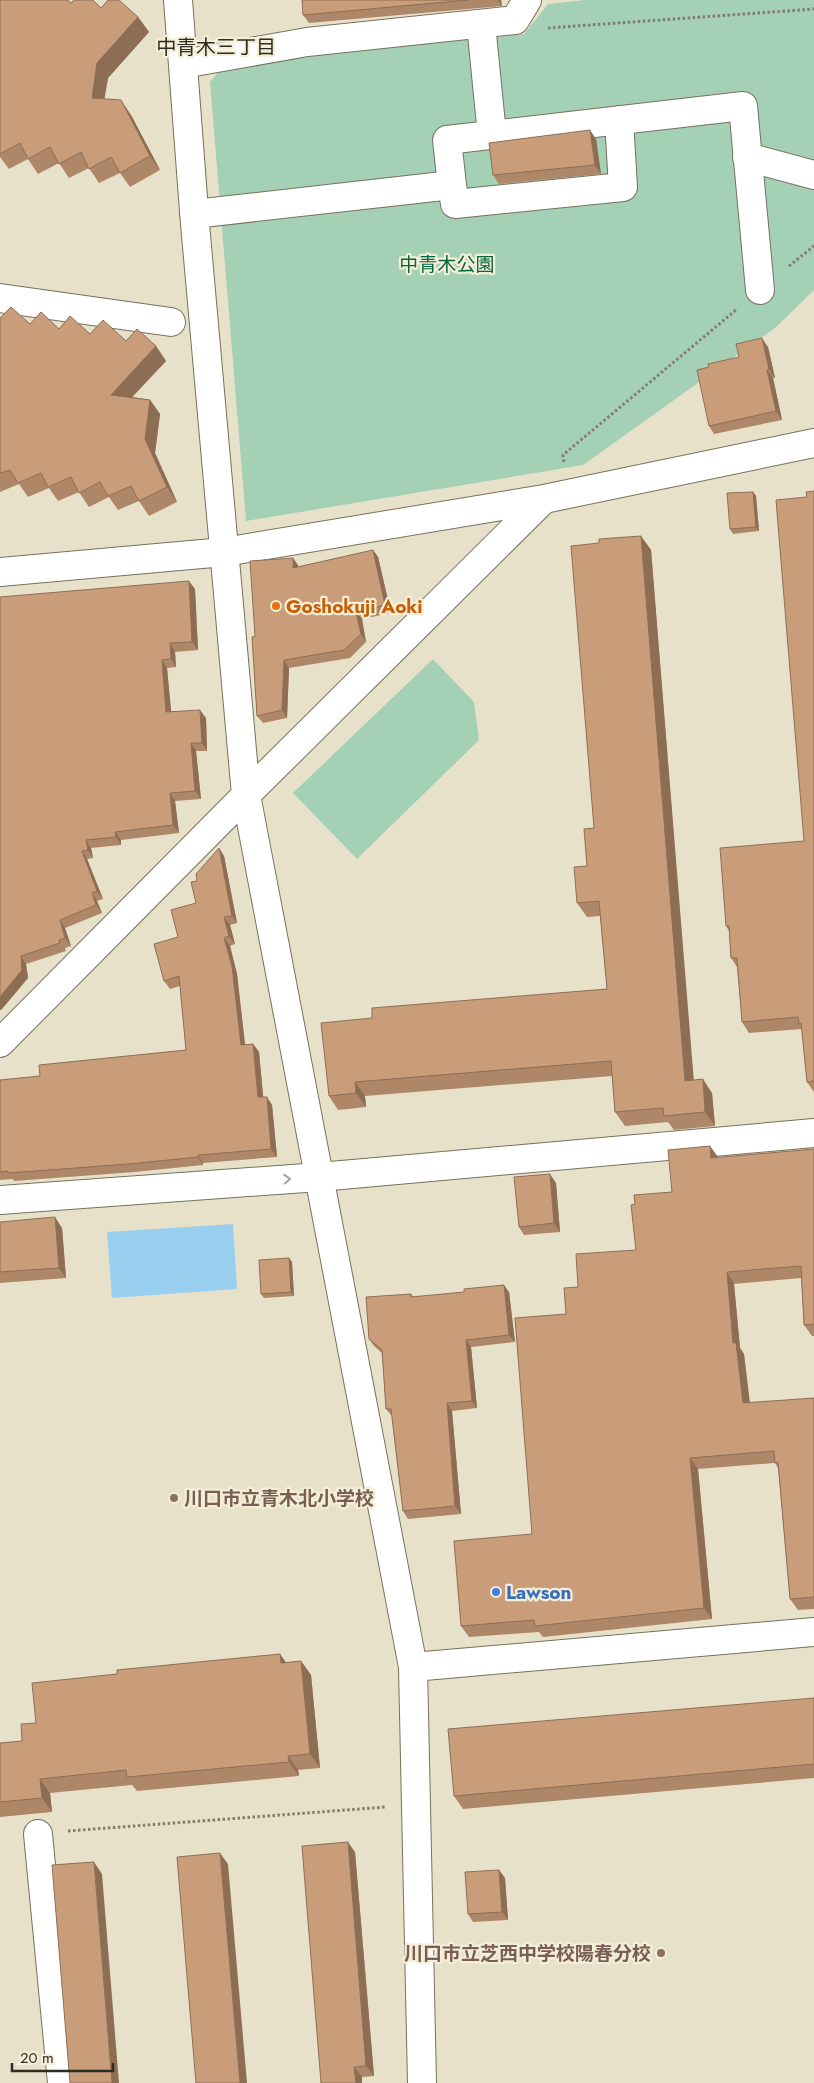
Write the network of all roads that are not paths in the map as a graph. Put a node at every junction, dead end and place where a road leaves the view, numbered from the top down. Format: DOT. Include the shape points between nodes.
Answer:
graph roads {
  1 [pos="178,0"];
  2 [pos="521,10"];
  3 [pos="481,24"];
  4 [pos="182,64"];
  5 [pos="619,120"];
  6 [pos="492,135"];
  7 [pos="747,157"];
  8 [pos="814,175"];
  9 [pos="452,185"];
  10 [pos="194,214"];
  11 [pos="760,290"];
  12 [pos="0,298"];
  13 [pos="171,322"];
  14 [pos="814,444"];
  15 [pos="557,496"];
  16 [pos="224,552"];
  17 [pos="0,572"];
  18 [pos="246,795"];
  19 [pos="0,1043"];
  20 [pos="814,1133"];
  21 [pos="319,1176"];
  22 [pos="0,1200"];
  23 [pos="814,1632"];
  24 [pos="413,1667"];
  25 [pos="38,1834"];
  26 [pos="62,2083"];
  27 [pos="422,2083"];
  1 -- 4 [label="street"];
  2 -- 3 [label="street"];
  3 -- 4 [label="street" via="307,42"];
  3 -- 6 [label="street"];
  4 -- 10 [label="street"];
  5 -- 6 [label="street"];
  5 -- 7 [label="street" via="743,106"];
  5 -- 9 [label="street" via="624,187 455,204"];
  6 -- 9 [label="street" via="447,140"];
  7 -- 8 [label="street"];
  7 -- 11 [label="street"];
  9 -- 10 [label="street"];
  10 -- 16 [label="street"];
  12 -- 13 [label="street"];
  14 -- 15 [label="street"];
  15 -- 16 [label="street"];
  15 -- 18 [label="street"];
  16 -- 17 [label="street"];
  16 -- 18 [label="street"];
  18 -- 19 [label="street"];
  18 -- 21 [label="street"];
  20 -- 21 [label="street"];
  22 -- 21 [label="street, one-way"];
  21 -- 24 [label="street"];
  23 -- 24 [label="street"];
  24 -- 27 [label="street"];
  25 -- 26 [label="street"];
}
